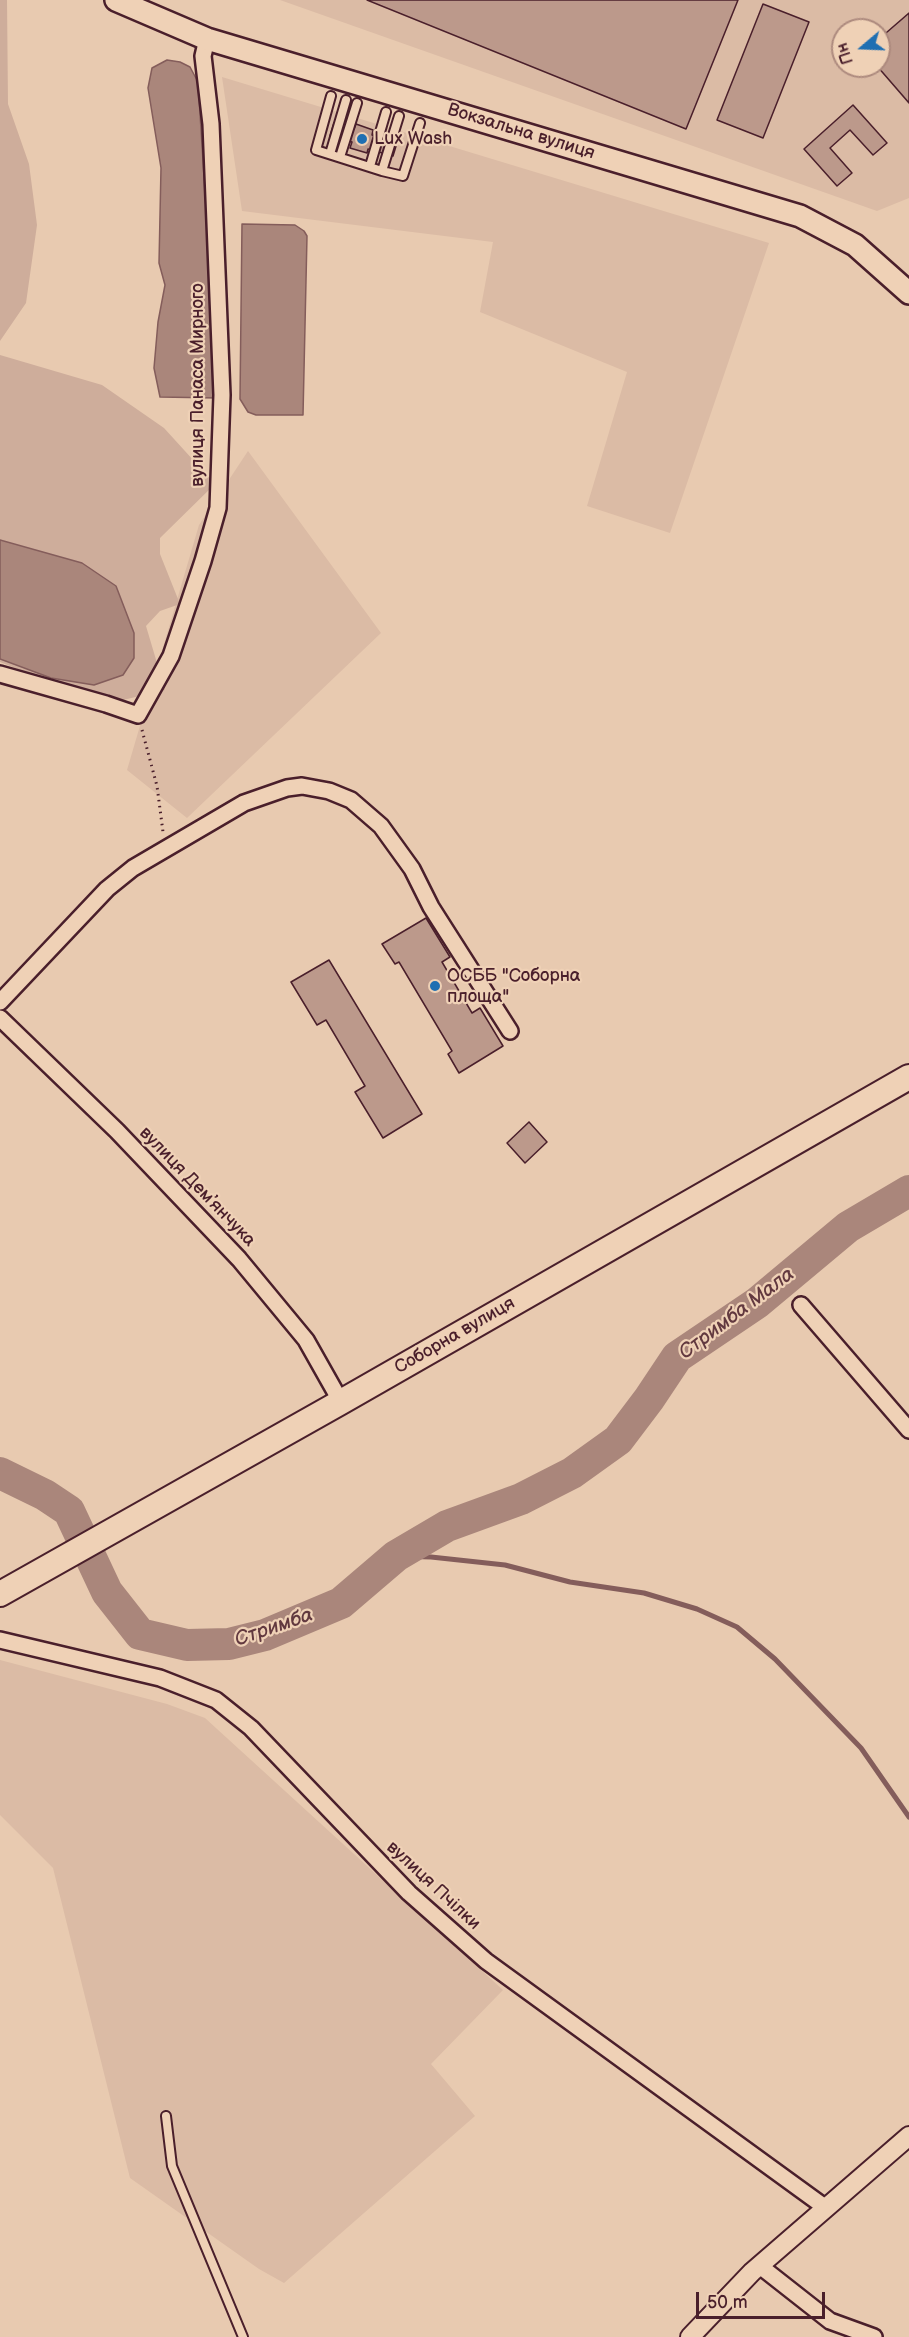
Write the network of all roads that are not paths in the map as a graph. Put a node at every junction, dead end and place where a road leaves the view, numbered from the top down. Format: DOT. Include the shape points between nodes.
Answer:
graph roads {
  1 [pos="116,0"];
  2 [pos="207,39"];
  3 [pos="331,96"];
  4 [pos="346,100"];
  5 [pos="357,104"];
  6 [pos="386,112"];
  7 [pos="399,116"];
  8 [pos="420,123"];
  9 [pos="330,154"];
  10 [pos="340,157"];
  11 [pos="370,166"];
  12 [pos="382,171"];
  13 [pos="909,293"];
  14 [pos="0,674"];
  15 [pos="0,1002"];
  16 [pos="0,1018"];
  17 [pos="510,1031"];
  18 [pos="909,1077"];
  19 [pos="801,1305"];
  20 [pos="341,1402"];
  21 [pos="909,1431"];
  22 [pos="5,1591"];
  23 [pos="0,1640"];
  24 [pos="166,2116"];
  25 [pos="909,2136"];
  26 [pos="826,2208"];
  27 [pos="760,2266"];
  28 [pos="243,2337"];
  29 [pos="690,2337"];
  30 [pos="874,2337"];
  1 -- 2 [label="main road, Вокзальна вулиця"];
  2 -- 13 [label="main road, Вокзальна вулиця" via="800,216 855,245"];
  2 -- 14 [label="street, вулиця Панаса Мирного" via="203,56 211,124 222,395 218,508 171,656 138,715"];
  3 -- 9 [label="lane" via="316,150"];
  4 -- 9 [label="lane"];
  5 -- 10 [label="lane"];
  6 -- 11 [label="lane"];
  7 -- 12 [label="lane"];
  8 -- 12 [label="lane" via="403,176"];
  9 -- 10 [label="lane"];
  10 -- 11 [label="lane"];
  11 -- 12 [label="lane"];
  15 -- 17 [label="street" via="107,889 133,867 244,803 302,786 351,800 381,826 412,869 431,907"];
  16 -- 20 [label="street, вулиця Демʼянчука" via="117,1131 239,1259 306,1340"];
  18 -- 20 [label="main road, Соборна вулиця"];
  19 -- 21 [label="street"];
  20 -- 22 [label="main road, Соборна вулиця"];
  23 -- 26 [label="street, вулиця Пчілки" via="160,1678 216,1700 251,1728 409,1893 486,1961"];
  24 -- 28 [label="lane" via="172,2166"];
  25 -- 26 [label="street"];
  26 -- 27 [label="street"];
  27 -- 29 [label="street"];
  27 -- 30 [label="street" via="830,2321"];
}
